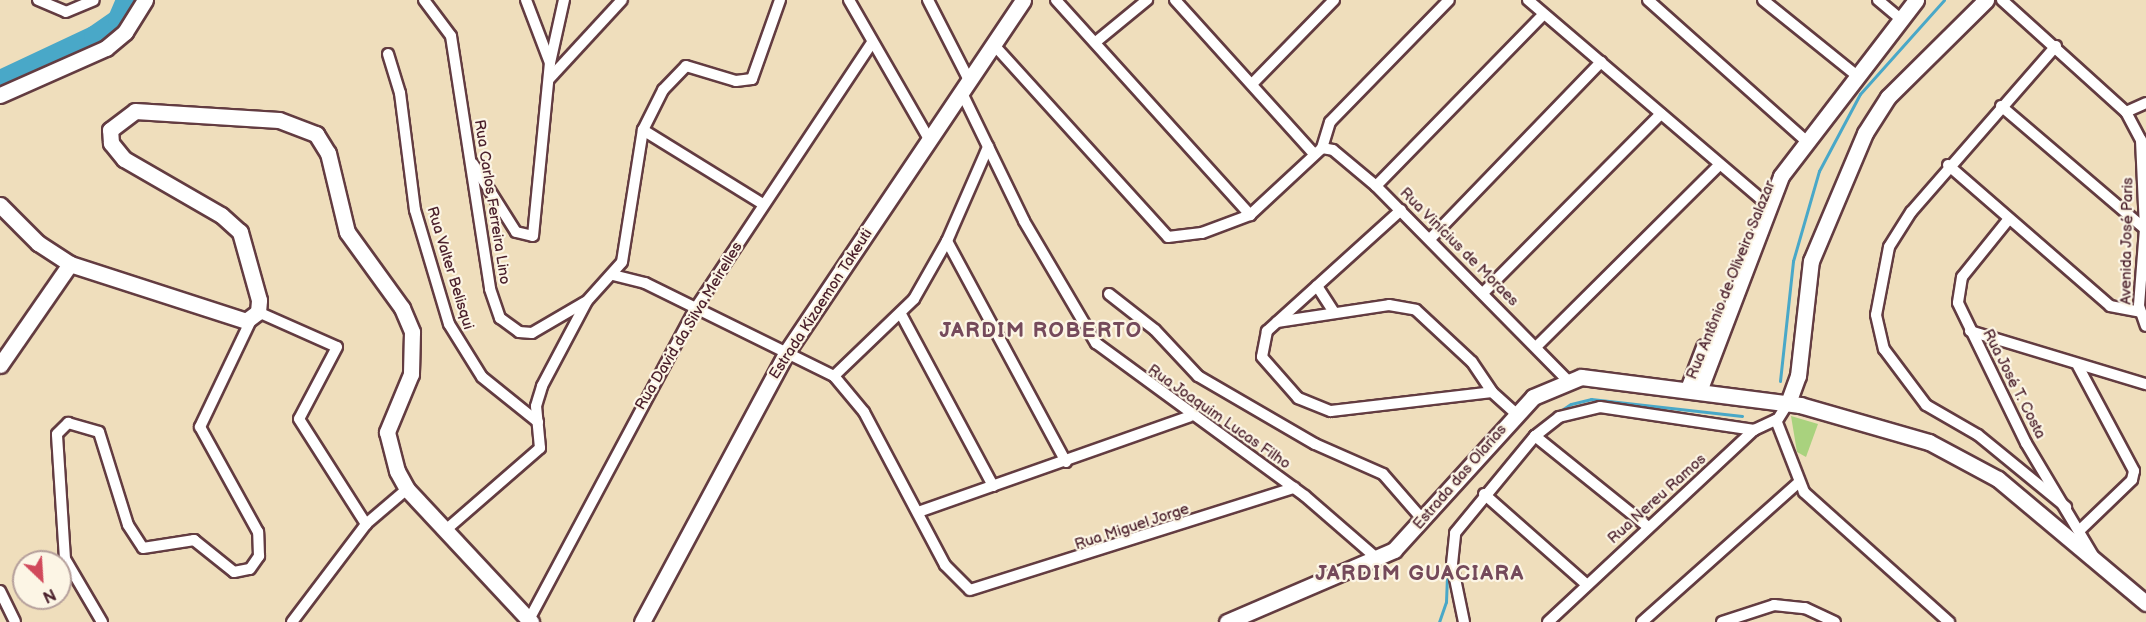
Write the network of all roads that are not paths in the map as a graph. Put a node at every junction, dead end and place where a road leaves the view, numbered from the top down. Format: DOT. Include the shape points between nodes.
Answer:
graph roads {
  1 [pos="38,0"];
  2 [pos="94,0"];
  3 [pos="145,0"];
  4 [pos="424,0"];
  5 [pos="526,0"];
  6 [pos="564,0"];
  7 [pos="622,0"];
  8 [pos="780,0"];
  9 [pos="849,0"];
  10 [pos="928,0"];
  11 [pos="1023,0"];
  12 [pos="1056,0"];
  13 [pos="1147,0"];
  14 [pos="1175,0"];
  15 [pos="1334,0"];
  16 [pos="1449,0"];
  17 [pos="1528,0"];
  18 [pos="1648,0"];
  19 [pos="1763,0"];
  20 [pos="1878,0"];
  21 [pos="1905,0"];
  22 [pos="1917,0"];
  23 [pos="1987,0"];
  24 [pos="1994,0"];
  25 [pos="2002,0"];
  26 [pos="1544,14"];
  27 [pos="1898,17"];
  28 [pos="1097,41"];
  29 [pos="871,44"];
  30 [pos="994,45"];
  31 [pos="2056,46"];
  32 [pos="388,54"];
  33 [pos="1601,62"];
  34 [pos="550,63"];
  35 [pos="1853,73"];
  36 [pos="549,78"];
  37 [pos="1253,83"];
  38 [pos="965,86"];
  39 [pos="0,95"];
  40 [pos="2146,103"];
  41 [pos="2001,106"];
  42 [pos="2126,112"];
  43 [pos="1661,114"];
  44 [pos="643,130"];
  45 [pos="2141,131"];
  46 [pos="1802,137"];
  47 [pos="930,141"];
  48 [pos="987,147"];
  49 [pos="1318,151"];
  50 [pos="469,158"];
  51 [pos="1719,165"];
  52 [pos="1948,165"];
  53 [pos="1376,186"];
  54 [pos="1764,202"];
  55 [pos="763,204"];
  56 [pos="0,205"];
  57 [pos="1401,210"];
  58 [pos="1250,215"];
  59 [pos="2008,220"];
  60 [pos="2145,230"];
  61 [pos="1431,238"];
  62 [pos="947,241"];
  63 [pos="70,264"];
  64 [pos="613,275"];
  65 [pos="1317,286"];
  66 [pos="1484,292"];
  67 [pos="1109,294"];
  68 [pos="587,301"];
  69 [pos="695,309"];
  70 [pos="1333,310"];
  71 [pos="2140,312"];
  72 [pos="255,315"];
  73 [pos="902,316"];
  74 [pos="1276,322"];
  75 [pos="2146,326"];
  76 [pos="1970,331"];
  77 [pos="1537,346"];
  78 [pos="786,353"];
  79 [pos="0,365"];
  80 [pos="2078,366"];
  81 [pos="834,376"];
  82 [pos="1566,379"];
  83 [pos="2146,384"];
  84 [pos="1694,390"];
  85 [pos="1492,392"];
  86 [pos="1788,403"];
  87 [pos="1515,413"];
  88 [pos="1190,416"];
  89 [pos="1776,420"];
  90 [pos="538,422"];
  91 [pos="1754,430"];
  92 [pos="1535,436"];
  93 [pos="1066,462"];
  94 [pos="1797,484"];
  95 [pos="993,486"];
  96 [pos="1294,488"];
  97 [pos="407,489"];
  98 [pos="1484,494"];
  99 [pos="2066,507"];
  100 [pos="918,512"];
  101 [pos="1423,520"];
  102 [pos="366,524"];
  103 [pos="1648,526"];
  104 [pos="448,528"];
  105 [pos="2080,530"];
  106 [pos="1378,560"];
  107 [pos="2097,562"];
  108 [pos="1586,584"];
  109 [pos="0,591"];
  110 [pos="2146,603"];
  111 [pos="531,619"];
  112 [pos="15,622"];
  113 [pos="102,622"];
  114 [pos="292,622"];
  115 [pos="642,622"];
  116 [pos="1227,622"];
  117 [pos="1464,622"];
  118 [pos="1548,622"];
  119 [pos="1642,622"];
  120 [pos="1722,622"];
  121 [pos="1835,622"];
  122 [pos="1949,622"];
  1 -- 2 [label="street" via="66,12"];
  3 -- 39 [label="street" via="125,32 106,48"];
  4 -- 50 [label="street, Rua Carlos Ferreira Lino" via="451,36"];
  5 -- 34 [label="street"];
  6 -- 34 [label="street"];
  7 -- 36 [label="street"];
  8 -- 44 [label="street" via="752,79 736,81 686,66 663,90"];
  9 -- 29 [label="street"];
  10 -- 38 [label="street, Rua Joaquim Lucas Filho"];
  11 -- 30 [label="street, Estrada Kizaemon Takeuti"];
  12 -- 28 [label="street"];
  13 -- 28 [label="street"];
  14 -- 37 [label="street"];
  15 -- 37 [label="street"];
  16 -- 49 [label="street" via="1330,122"];
  17 -- 26 [label="street"];
  18 -- 46 [label="street"];
  19 -- 35 [label="street"];
  20 -- 27 [label="street"];
  21 -- 27 [label="street, Rua Antônio de Oliveira Salazar"];
  22 -- 27 [label="street, Rua Antônio de Oliveira Salazar"];
  23 -- 24 [label="street"];
  23 -- 86 [label="street" via="1888,97 1864,133 1811,261 1798,376"];
  25 -- 31 [label="street, Avenida José Paris"];
  26 -- 33 [label="street"];
  26 -- 53 [label="street"];
  27 -- 35 [label="street, Rua Antônio de Oliveira Salazar"];
  28 -- 58 [label="street"];
  29 -- 47 [label="street"];
  29 -- 55 [label="street, Rua David da Silva Meirelles"];
  30 -- 38 [label="street, Estrada Kizaemon Takeuti"];
  30 -- 58 [label="street" via="1150,222 1178,238"];
  31 -- 41 [label="street"];
  31 -- 42 [label="street, Avenida José Paris"];
  32 -- 90 [label="street, Rua Valter Belisqui" via="400,93 415,210 449,324 482,377"];
  33 -- 43 [label="street"];
  33 -- 61 [label="street"];
  34 -- 36 [label="street"];
  35 -- 46 [label="street, Rua Antônio de Oliveira Salazar"];
  36 -- 50 [label="street" via="535,232 527,238 516,232"];
  37 -- 49 [label="street"];
  38 -- 47 [label="street, Estrada Kizaemon Takeuti"];
  38 -- 48 [label="street, Rua Joaquim Lucas Filho"];
  40 -- 42 [label="street"];
  41 -- 52 [label="street"];
  41 -- 60 [label="street"];
  42 -- 45 [label="street, Avenida José Paris"];
  43 -- 51 [label="street"];
  43 -- 66 [label="street"];
  44 -- 55 [label="street"];
  44 -- 64 [label="street" via="627,248"];
  45 -- 60 [label="street, Avenida José Paris"];
  46 -- 54 [label="street, Rua Antônio de Oliveira Salazar"];
  47 -- 78 [label="street, Estrada Kizaemon Takeuti"];
  48 -- 62 [label="street"];
  48 -- 88 [label="street, Rua Joaquim Lucas Filho" via="1087,333"];
  49 -- 53 [label="street, Rua Vinícius de Moraes" via="1334,150"];
  49 -- 58 [label="street" via="1283,190"];
  50 -- 68 [label="street, Rua Carlos Ferreira Lino" via="490,289 500,318 532,333"];
  51 -- 54 [label="street"];
  51 -- 77 [label="street"];
  52 -- 59 [label="street"];
  52 -- 99 [label="street" via="1889,248 1877,295 1884,349 1926,405 1978,435"];
  53 -- 57 [label="street, Rua Vinícius de Moraes"];
  54 -- 84 [label="street, Rua Antônio de Oliveira Salazar"];
  55 -- 69 [label="street, Rua David da Silva Meirelles"];
  56 -- 63 [label="street" via="38,243"];
  57 -- 61 [label="street, Rua Vinícius de Moraes"];
  57 -- 65 [label="street"];
  59 -- 71 [label="street" via="2110,306"];
  59 -- 76 [label="street, Rua José T. Costa" via="1957,287"];
  60 -- 71 [label="street, Avenida José Paris"];
  61 -- 66 [label="street, Rua Vinícius de Moraes"];
  62 -- 73 [label="street"];
  62 -- 93 [label="street"];
  63 -- 72 [label="street" via="130,279 234,321"];
  63 -- 79 [label="street"];
  64 -- 68 [label="street"];
  64 -- 69 [label="street" via="645,283"];
  65 -- 70 [label="street"];
  65 -- 74 [label="street"];
  66 -- 77 [label="street, Rua Vinícius de Moraes"];
  67 -- 101 [label="street" via="1155,330 1198,376 1315,444 1383,474"];
  68 -- 90 [label="street" via="542,386"];
  69 -- 78 [label="street"];
  69 -- 111 [label="street, Rua David da Silva Meirelles"];
  70 -- 74 [label="street"];
  70 -- 85 [label="street" via="1389,305 1416,310 1472,362"];
  71 -- 75 [label="street, Avenida José Paris"];
  72 -- 97 [label="street" via="257,287 240,232 221,215 124,159 109,135 121,116 135,111 279,120 316,134 328,153 347,232 402,308 412,332 411,374 387,432"];
  72 -- 102 [label="street" via="337,347 299,419"];
  72 -- 113 [label="street" via="200,427 258,532 259,556 250,569 234,572 194,540 143,548 128,525 99,432 68,423 57,434 65,559"];
  73 -- 81 [label="street"];
  73 -- 95 [label="street"];
  74 -- 85 [label="street" via="1262,339 1262,357 1280,384 1313,405 1352,411"];
  76 -- 80 [label="street"];
  76 -- 99 [label="street, Rua José T. Costa" via="2026,443"];
  77 -- 82 [label="street, Rua Vinícius de Moraes"];
  78 -- 81 [label="street"];
  78 -- 115 [label="street, Estrada Kizaemon Takeuti"];
  80 -- 83 [label="street"];
  80 -- 105 [label="street" via="2134,471 2133,480"];
  81 -- 100 [label="street" via="864,412"];
  82 -- 84 [label="street"];
  82 -- 87 [label="street, Estrada das Olarias"];
  84 -- 86 [label="street"];
  85 -- 87 [label="street"];
  86 -- 89 [label="street"];
  86 -- 107 [label="street" via="1862,419 1965,459 1998,479"];
  87 -- 101 [label="street, Estrada das Olarias"];
  88 -- 93 [label="street"];
  88 -- 96 [label="street, Rua Joaquim Lucas Filho"];
  89 -- 91 [label="street, Rua Nereu Ramos"];
  89 -- 94 [label="street"];
  90 -- 104 [label="street" via="541,444 534,455"];
  91 -- 92 [label="street" via="1584,407 1559,417"];
  91 -- 103 [label="street, Rua Nereu Ramos"];
  92 -- 98 [label="street"];
  92 -- 103 [label="street"];
  93 -- 95 [label="street"];
  94 -- 119 [label="street"];
  94 -- 122 [label="street"];
  95 -- 100 [label="street"];
  96 -- 100 [label="street, Rua Miguel Jorge" via="977,590 956,581"];
  96 -- 106 [label="street, Rua Joaquim Lucas Filho"];
  97 -- 102 [label="street"];
  97 -- 104 [label="street"];
  98 -- 108 [label="street"];
  98 -- 117 [label="street" via="1461,522 1452,551"];
  99 -- 105 [label="street, Rua José T. Costa"];
  101 -- 106 [label="street, Estrada das Olarias"];
  102 -- 114 [label="street"];
  103 -- 108 [label="street, Rua Nereu Ramos"];
  104 -- 111 [label="street"];
  105 -- 107 [label="street, Rua José T. Costa"];
  106 -- 116 [label="street, Estrada das Olarias"];
  107 -- 110 [label="street"];
  108 -- 118 [label="street, Rua Nereu Ramos"];
  109 -- 112 [label="street"];
  120 -- 121 [label="street" via="1774,605 1805,608"];
}
